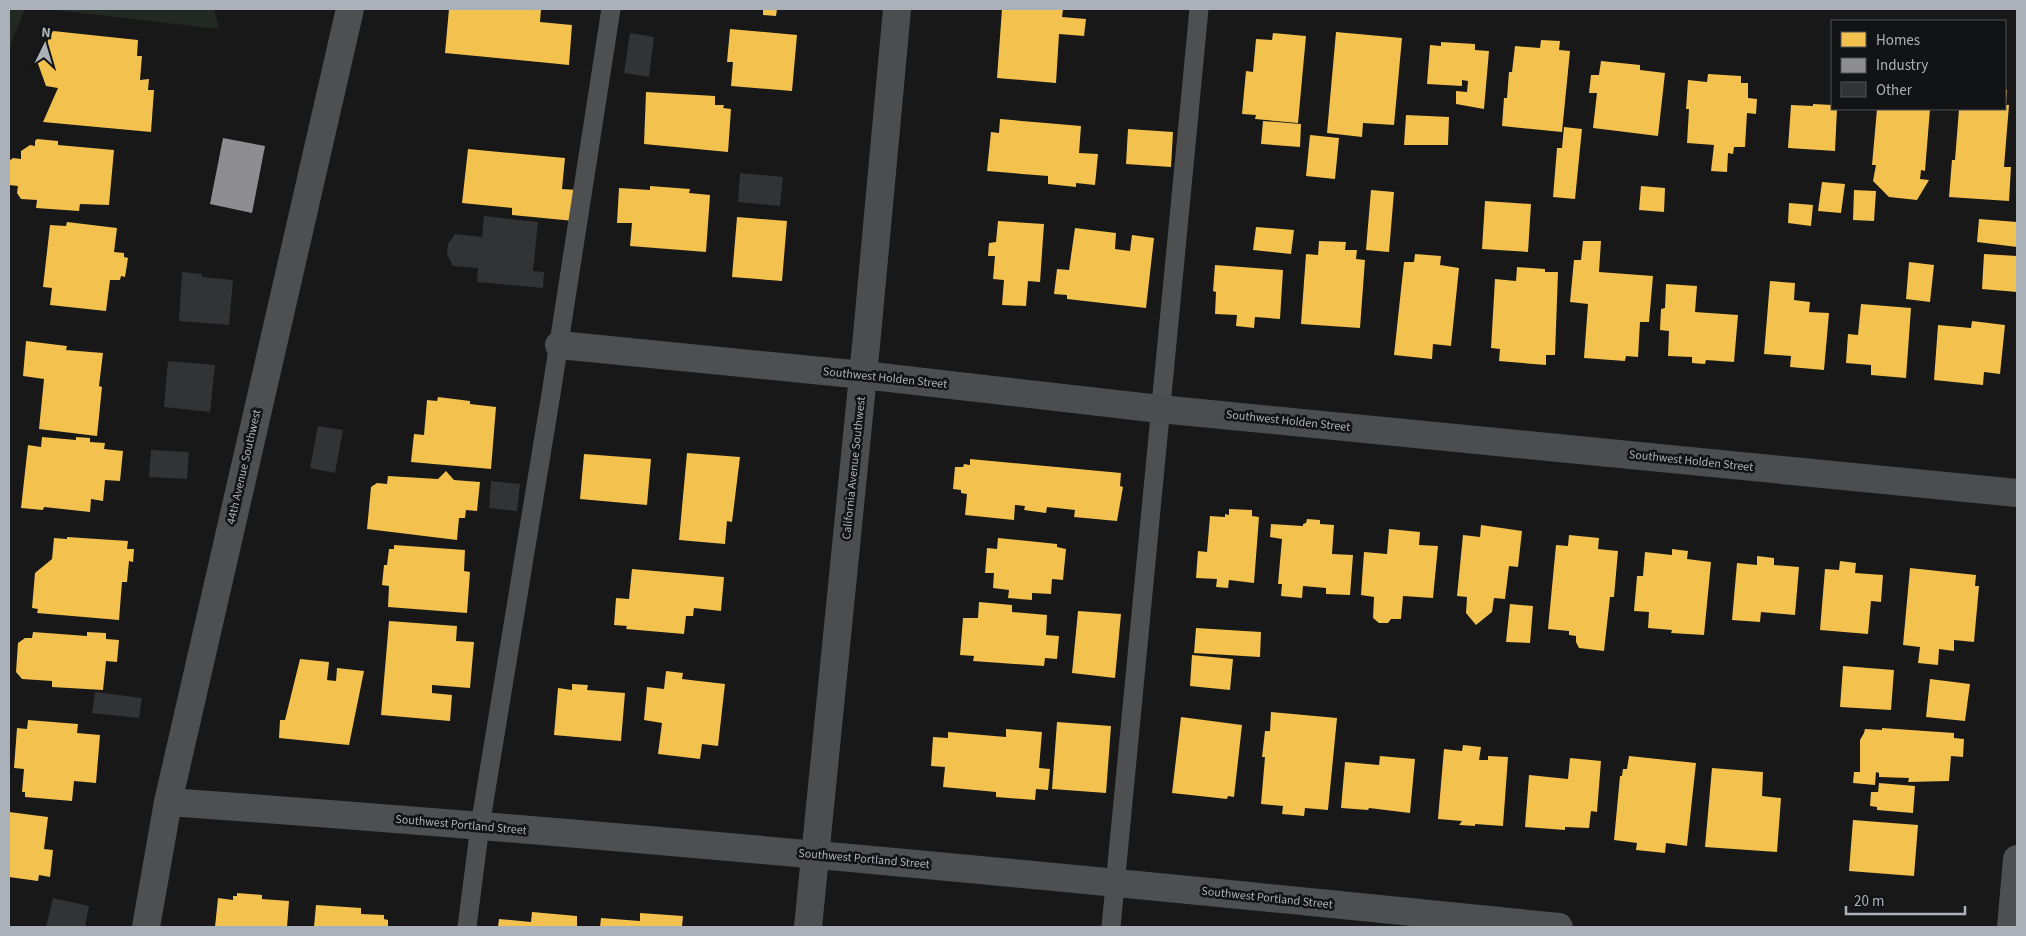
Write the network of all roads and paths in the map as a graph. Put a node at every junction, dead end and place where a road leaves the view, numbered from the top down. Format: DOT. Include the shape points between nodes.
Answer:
graph roads {
  1 [pos="350,9"];
  2 [pos="611,9"];
  3 [pos="897,9"];
  4 [pos="1199,9"];
  5 [pos="559,345"];
  6 [pos="863,375"];
  7 [pos="1160,409"];
  8 [pos="2017,493"];
  9 [pos="168,802"];
  10 [pos="480,826"];
  11 [pos="815,855"];
  12 [pos="2017,859"];
  13 [pos="1115,882"];
  14 [pos="146,927"];
  15 [pos="468,927"];
  16 [pos="808,927"];
  17 [pos="1111,927"];
  18 [pos="1559,927"];
  19 [pos="2011,927"];
  1 -- 9 [label="street, 44th Avenue Southwest"];
  2 -- 5 [label="lane"];
  3 -- 6 [label="street, California Avenue Southwest"];
  4 -- 7 [label="lane"];
  5 -- 6 [label="street, Southwest Holden Street"];
  5 -- 10 [label="lane"];
  6 -- 7 [label="street, Southwest Holden Street"];
  6 -- 11 [label="street, California Avenue Southwest"];
  7 -- 8 [label="street, Southwest Holden Street"];
  7 -- 13 [label="lane"];
  9 -- 10 [label="street, Southwest Portland Street"];
  9 -- 14 [label="street, 44th Avenue Southwest"];
  10 -- 11 [label="street, Southwest Portland Street"];
  10 -- 15 [label="lane"];
  11 -- 13 [label="street, Southwest Portland Street"];
  11 -- 16 [label="street, California Avenue Southwest"];
  12 -- 19 [label="street"];
  13 -- 17 [label="lane"];
  13 -- 18 [label="street, Southwest Portland Street"];
}
